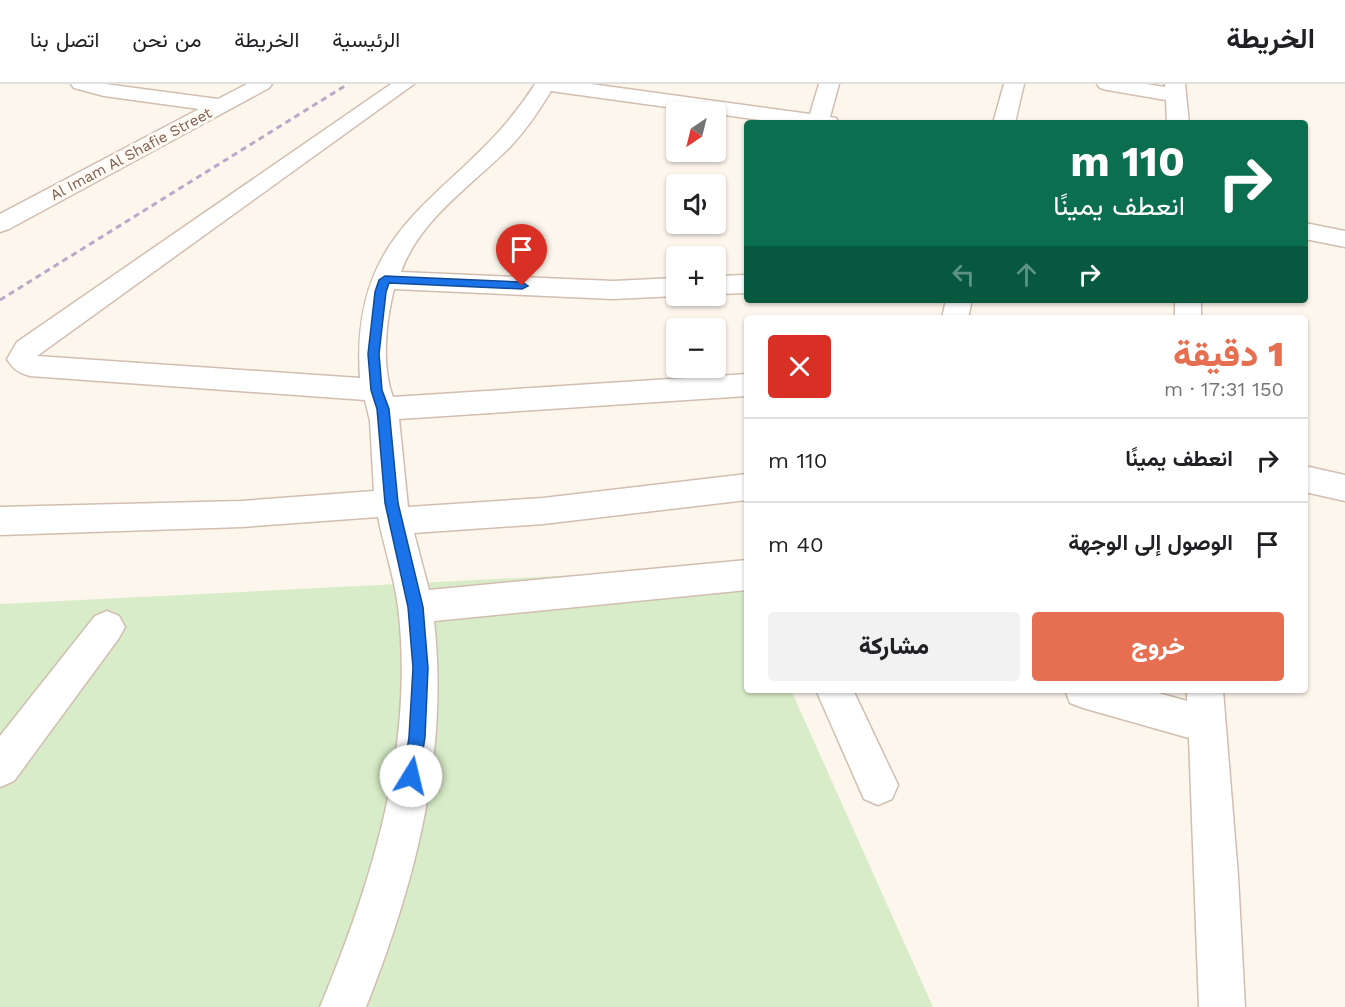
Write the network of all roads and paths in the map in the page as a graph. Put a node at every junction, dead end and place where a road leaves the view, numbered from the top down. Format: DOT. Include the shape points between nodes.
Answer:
graph roads {
  1 [pos="81,84"];
  2 [pos="262,84"];
  3 [pos="404,84"];
  4 [pos="546,84"];
  5 [pos="829,84"];
  6 [pos="1014,84"];
  7 [pos="1107,84"];
  8 [pos="1175,90"];
  9 [pos="221,106"];
  10 [pos="814,120"];
  11 [pos="823,120"];
  12 [pos="1005,120"];
  13 [pos="1178,120"];
  14 [pos="0,224"];
  15 [pos="1308,232"];
  16 [pos="1345,239"];
  17 [pos="385,280"];
  18 [pos="744,284"];
  19 [pos="726,285"];
  20 [pos="666,287"];
  21 [pos="744,385"];
  22 [pos="380,400"];
  23 [pos="1308,480"];
  24 [pos="744,487"];
  25 [pos="1345,488"];
  26 [pos="393,512"];
  27 [pos="0,521"];
  28 [pos="744,575"];
  29 [pos="416,607"];
  30 [pos="107,627"];
  31 [pos="835,693"];
  32 [pos="1104,693"];
  33 [pos="1206,708"];
  34 [pos="0,767"];
  35 [pos="878,785"];
  36 [pos="343,1007"];
  37 [pos="1221,1007"];
  1 -- 9 [label="street"];
  2 -- 9 [label="street, Al Imam Al Shafie Street"];
  3 -- 22 [label="street" via="27,349 21,359 30,366"];
  4 -- 10 [label="street" via="731,101"];
  4 -- 17 [label="street" via="505,140 426,213 391,263"];
  5 -- 11 [label="street"];
  6 -- 12 [label="street"];
  7 -- 8 [label="street"];
  8 -- 13 [label="street"];
  9 -- 14 [label="street, Al Imam Al Shafie Street"];
  15 -- 16 [label="street"];
  17 -- 20 [label="street" via="613,290"];
  17 -- 22 [label="street" via="373,354"];
  18 -- 19 [label="street"];
  21 -- 22 [label="street"];
  22 -- 26 [label="street"];
  23 -- 25 [label="street"];
  24 -- 26 [label="street" via="543,511"];
  26 -- 27 [label="street"];
  26 -- 29 [label="street"];
  28 -- 29 [label="street"];
  29 -- 36 [label="street" via="420,668 417,726 405,815 382,901"];
  30 -- 34 [label="street"];
  31 -- 35 [label="street"];
  32 -- 33 [label="street"];
  33 -- 37 [label="street"];
}
